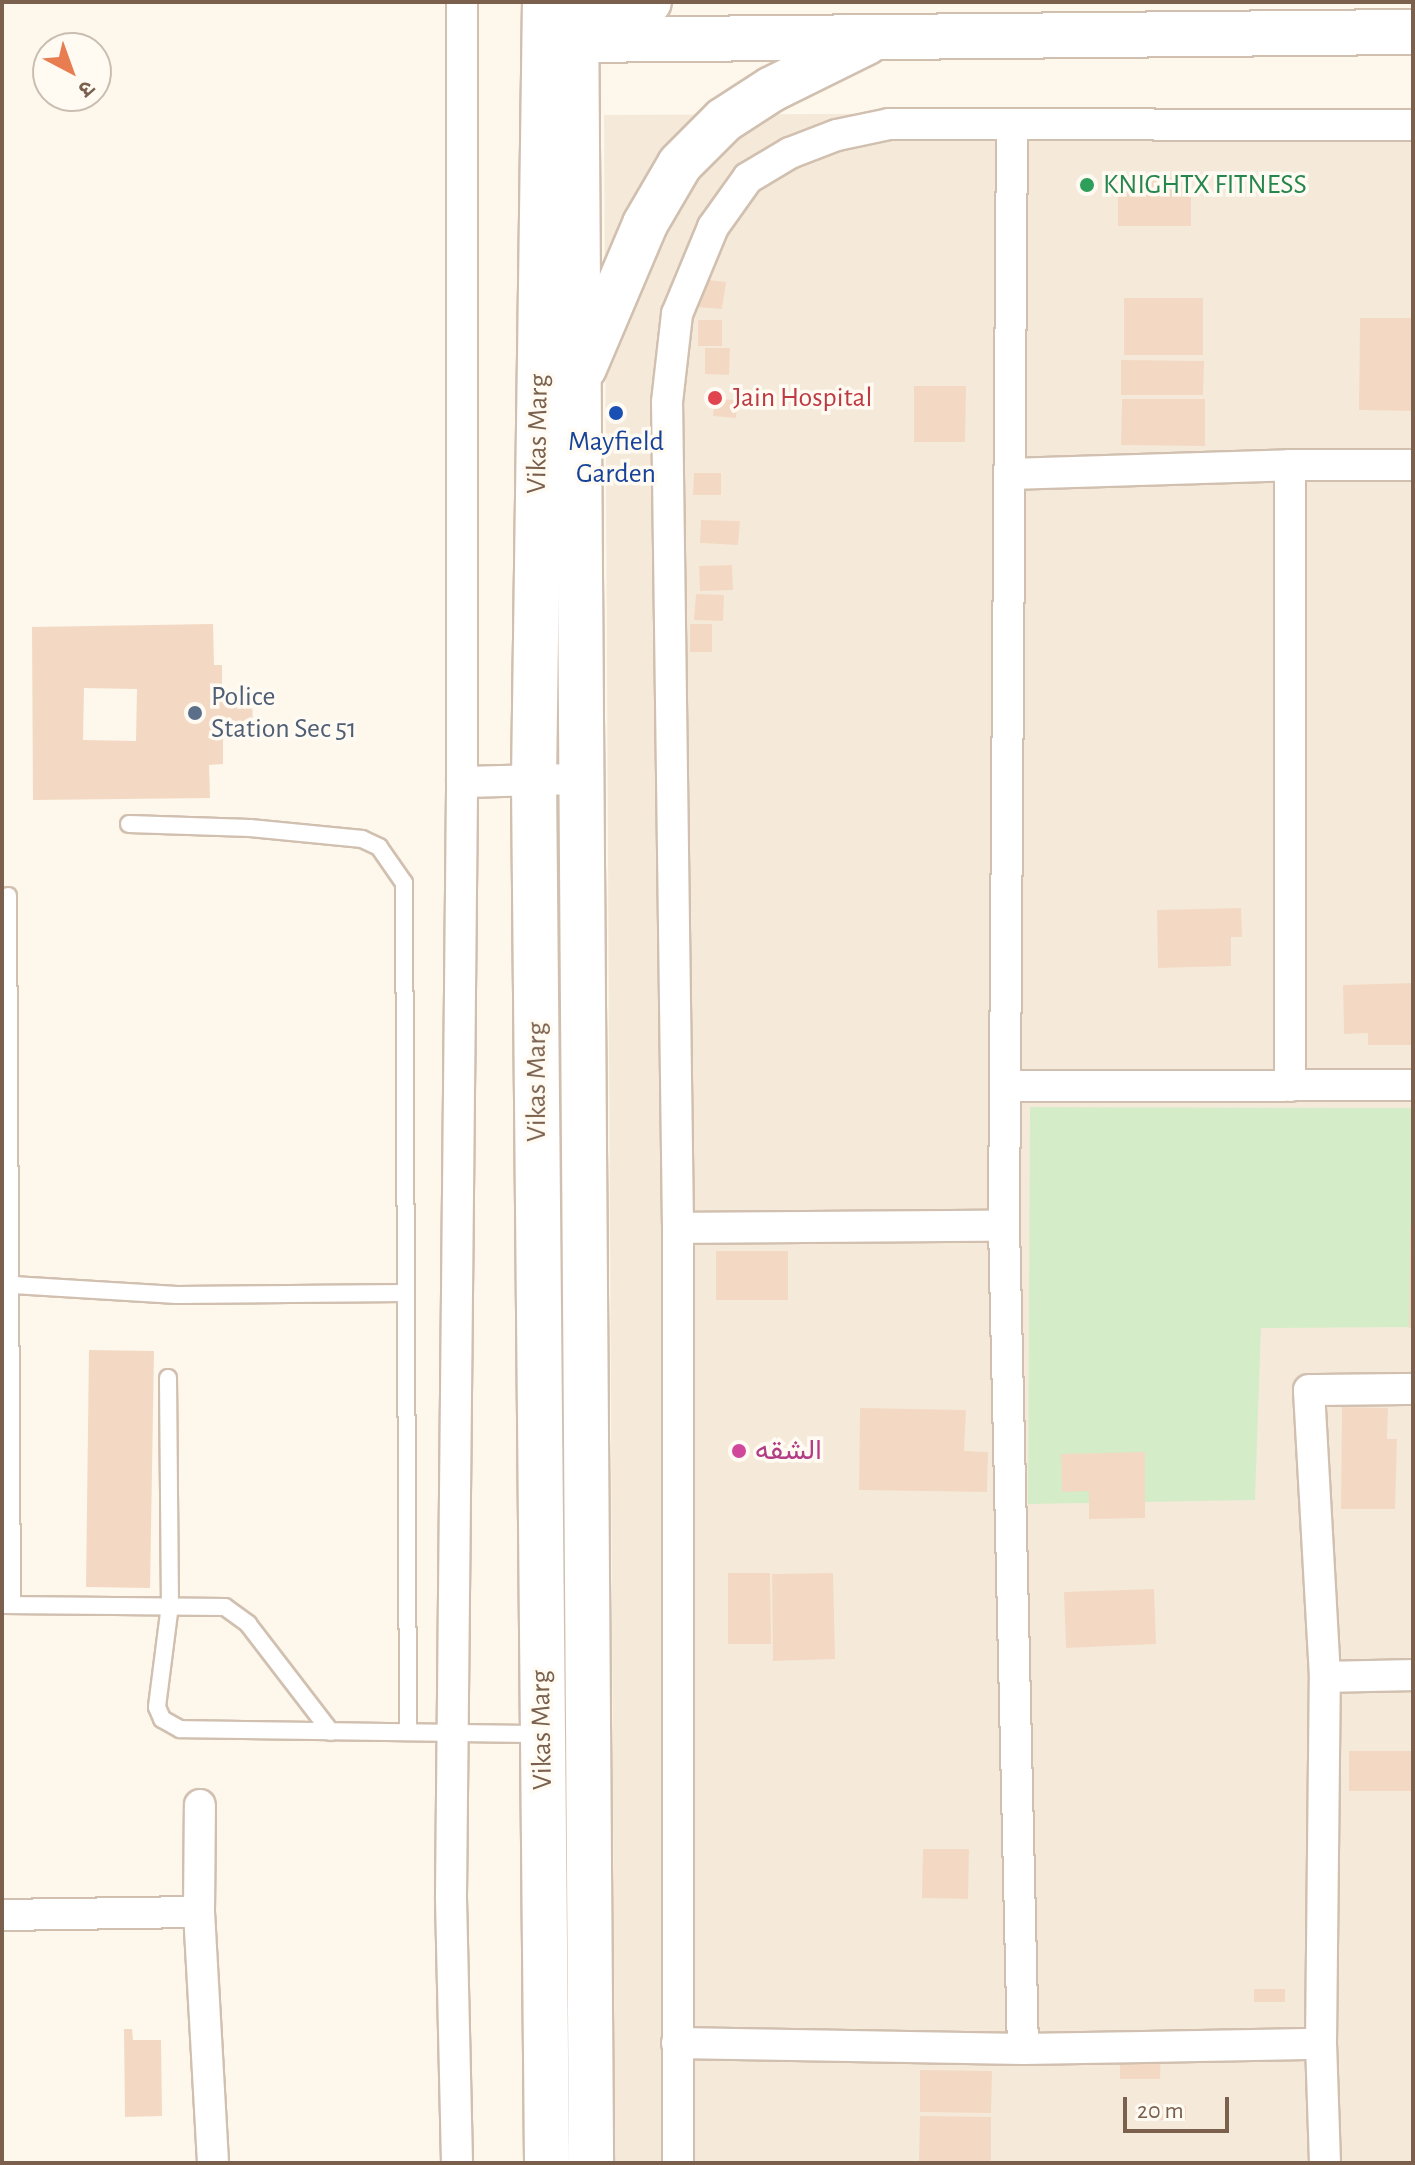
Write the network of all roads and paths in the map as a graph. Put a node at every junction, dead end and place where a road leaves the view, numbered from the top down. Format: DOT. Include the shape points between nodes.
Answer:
graph roads {
  1 [pos="462,2"];
  2 [pos="649,2"];
  3 [pos="560,15"];
  4 [pos="1413,32"];
  5 [pos="876,37"];
  6 [pos="1413,125"];
  7 [pos="1012,126"];
  8 [pos="577,385"];
  9 [pos="1290,465"];
  10 [pos="1413,465"];
  11 [pos="1010,474"];
  12 [pos="580,779"];
  13 [pos="534,781"];
  14 [pos="462,782"];
  15 [pos="129,824"];
  16 [pos="8,896"];
  17 [pos="1413,1085"];
  18 [pos="1007,1086"];
  19 [pos="1290,1086"];
  20 [pos="1004,1226"];
  21 [pos="678,1228"];
  22 [pos="13,1285"];
  23 [pos="404,1293"];
  24 [pos="168,1378"];
  25 [pos="1413,1389"];
  26 [pos="7,1605"];
  27 [pos="170,1605"];
  28 [pos="1413,1675"];
  29 [pos="1325,1677"];
  30 [pos="331,1732"];
  31 [pos="408,1732"];
  32 [pos="452,1733"];
  33 [pos="542,1734"];
  34 [pos="200,1805"];
  35 [pos="199,1912"];
  36 [pos="2,1915"];
  37 [pos="677,2043"];
  38 [pos="1321,2044"];
  39 [pos="1023,2049"];
  40 [pos="213,2163"];
  41 [pos="457,2163"];
  42 [pos="547,2163"];
  43 [pos="591,2163"];
  44 [pos="678,2163"];
  45 [pos="1325,2163"];
  1 -- 14 [label="street"];
  2 -- 3 [label="main road"];
  3 -- 5 [label="main road"];
  3 -- 8 [label="main road, Vikas Marg"];
  3 -- 13 [label="main road, Vikas Marg"];
  4 -- 5 [label="main road"];
  5 -- 8 [label="main road" via="772,89 724,120 680,164 645,224"];
  6 -- 7 [label="street"];
  7 -- 11 [label="street"];
  7 -- 21 [label="street" via="889,124 837,135 790,153 748,178 713,227 677,314 667,402"];
  8 -- 12 [label="main road, Vikas Marg"];
  9 -- 10 [label="street"];
  9 -- 11 [label="street"];
  9 -- 19 [label="street"];
  11 -- 18 [label="street"];
  12 -- 13 [label="street"];
  12 -- 43 [label="main road, Vikas Marg"];
  13 -- 14 [label="street"];
  13 -- 33 [label="main road, Vikas Marg"];
  14 -- 32 [label="street"];
  15 -- 23 [label="lane" via="362,839 394,863 404,883"];
  16 -- 22 [label="lane"];
  17 -- 19 [label="street"];
  18 -- 19 [label="street"];
  18 -- 20 [label="street"];
  20 -- 21 [label="street"];
  20 -- 39 [label="street"];
  21 -- 37 [label="street"];
  22 -- 23 [label="lane" via="177,1295"];
  22 -- 26 [label="lane"];
  23 -- 31 [label="lane"];
  24 -- 27 [label="lane"];
  25 -- 29 [label="street" via="1309,1390"];
  26 -- 27 [label="lane"];
  27 -- 30 [label="lane" via="225,1607 236,1613"];
  27 -- 30 [label="lane" via="157,1707 162,1719 180,1729"];
  28 -- 29 [label="street"];
  29 -- 38 [label="street"];
  30 -- 31 [label="lane"];
  31 -- 32 [label="lane"];
  32 -- 33 [label="lane"];
  32 -- 41 [label="street"];
  33 -- 42 [label="main road, Vikas Marg"];
  34 -- 35 [label="street"];
  35 -- 36 [label="street"];
  35 -- 40 [label="street"];
  37 -- 39 [label="street"];
  37 -- 44 [label="street"];
  38 -- 39 [label="street"];
  38 -- 45 [label="street"];
}
